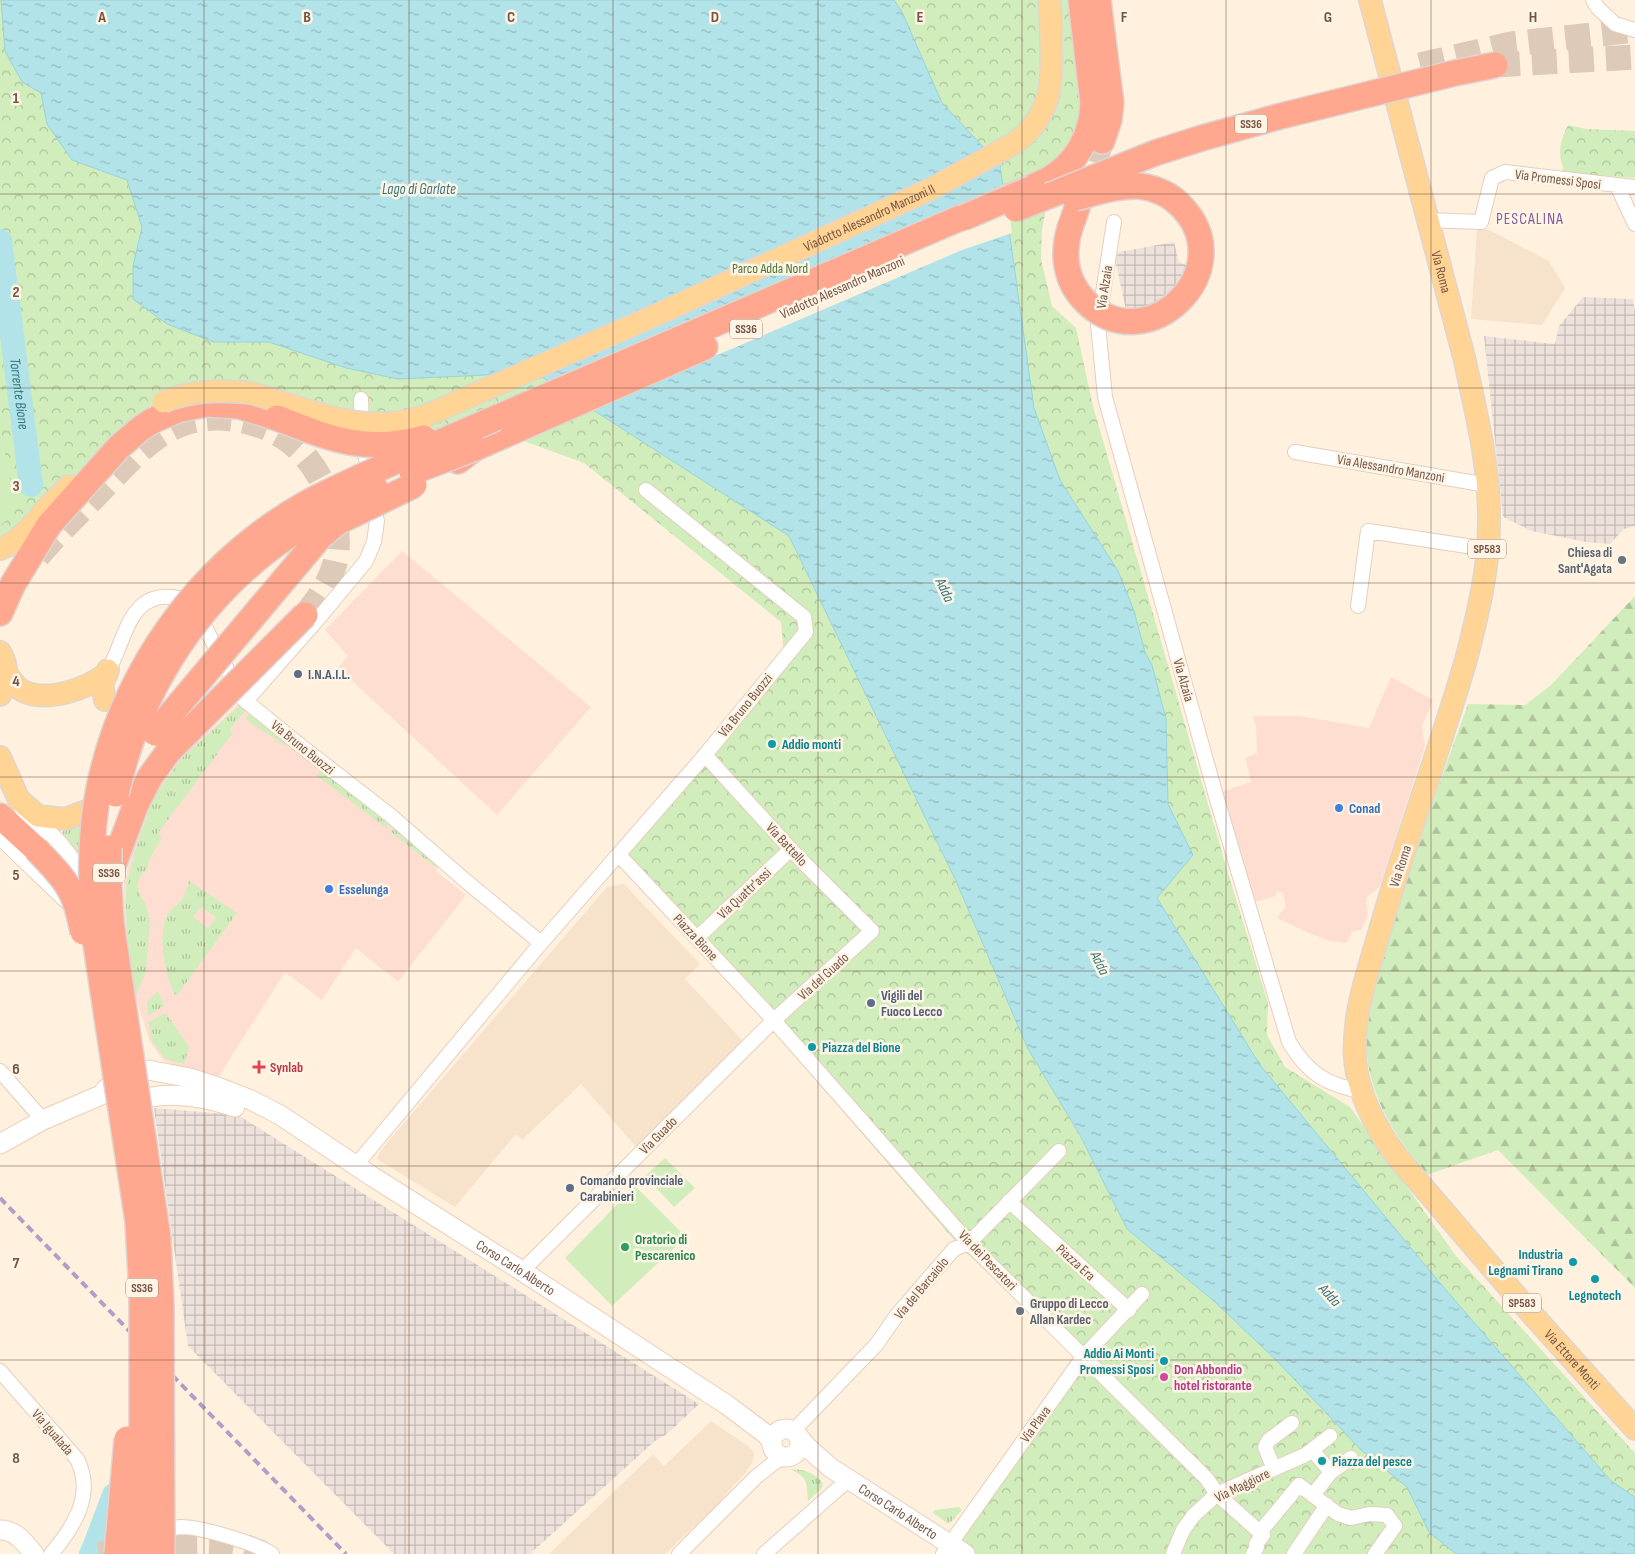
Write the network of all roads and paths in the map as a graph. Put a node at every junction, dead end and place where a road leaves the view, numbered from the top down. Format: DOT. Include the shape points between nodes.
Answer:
graph roads {
  1 [pos="1049,0"];
  2 [pos="1081,0"];
  3 [pos="1098,0"];
  4 [pos="1370,0"];
  5 [pos="1592,0"];
  6 [pos="1635,30"];
  7 [pos="1420,65"];
  8 [pos="1495,65"];
  9 [pos="1102,141"];
  10 [pos="1617,186"];
  11 [pos="1635,187"];
  12 [pos="1016,209"];
  13 [pos="964,218"];
  14 [pos="1074,218"];
  15 [pos="1427,220"];
  16 [pos="1114,222"];
  17 [pos="1635,224"];
  18 [pos="361,399"];
  19 [pos="163,409"];
  20 [pos="496,418"];
  21 [pos="475,448"];
  22 [pos="1294,452"];
  23 [pos="366,460"];
  24 [pos="1487,485"];
  25 [pos="646,490"];
  26 [pos="375,514"];
  27 [pos="0,549"];
  28 [pos="1488,549"];
  29 [pos="178,598"];
  30 [pos="1358,606"];
  31 [pos="0,613"];
  32 [pos="306,615"];
  33 [pos="206,629"];
  34 [pos="0,652"];
  35 [pos="108,671"];
  36 [pos="7,674"];
  37 [pos="79,688"];
  38 [pos="0,695"];
  39 [pos="246,701"];
  40 [pos="155,734"];
  41 [pos="705,755"];
  42 [pos="0,757"];
  43 [pos="19,800"];
  44 [pos="89,810"];
  45 [pos="0,816"];
  46 [pos="0,838"];
  47 [pos="791,849"];
  48 [pos="619,855"];
  49 [pos="82,875"];
  50 [pos="109,877"];
  51 [pos="70,905"];
  52 [pos="872,931"];
  53 [pos="697,938"];
  54 [pos="541,943"];
  55 [pos="106,1010"];
  56 [pos="773,1021"];
  57 [pos="0,1071"];
  58 [pos="111,1086"];
  59 [pos="1363,1092"];
  60 [pos="43,1120"];
  61 [pos="304,1132"];
  62 [pos="0,1144"];
  63 [pos="1059,1151"];
  64 [pos="356,1165"];
  65 [pos="1412,1174"];
  66 [pos="1008,1201"];
  67 [pos="138,1222"];
  68 [pos="969,1242"];
  69 [pos="522,1271"];
  70 [pos="1142,1294"];
  71 [pos="1129,1310"];
  72 [pos="1084,1357"];
  73 [pos="0,1371"];
  74 [pos="1292,1423"];
  75 [pos="1635,1429"];
  76 [pos="1330,1436"];
  77 [pos="783,1445"];
  78 [pos="1312,1450"];
  79 [pos="1351,1458"];
  80 [pos="1274,1469"];
  81 [pos="1331,1472"];
  82 [pos="161,1474"];
  83 [pos="848,1480"];
  84 [pos="1217,1494"];
  85 [pos="1313,1495"];
  86 [pos="1327,1505"];
  87 [pos="3,1527"];
  88 [pos="1260,1532"];
  89 [pos="953,1551"];
  90 [pos="767,1553"];
  91 [pos="34,1554"];
  92 [pos="51,1554"];
  93 [pos="118,1554"];
  94 [pos="142,1554"];
  95 [pos="162,1554"];
  96 [pos="175,1554"];
  97 [pos="272,1554"];
  98 [pos="679,1554"];
  99 [pos="1174,1554"];
  100 [pos="1254,1554"];
  101 [pos="1294,1554"];
  102 [pos="1374,1554"];
  1 -- 19 [label="main road, Viadotto Alessandro Manzoni II, bridge" via="1051,86 1031,129 1010,146 931,189 654,316 404,422 370,423 323,415 239,392 205,391 177,396"];
  2 -- 13 [label="highway, bridge" via="1092,114 1078,153 1046,181"];
  3 -- 9 [label="highway" via="1111,103"];
  4 -- 15 [label="main road, Via Roma / SP583"];
  5 -- 6 [label="street" via="1615,24"];
  7 -- 13 [label="highway, SS36, bridge" via="1168,134"];
  8 -- 12 [label="highway, SS36, bridge" via="1290,113 1202,138"];
  10 -- 11 [label="street, Via Promessi Sposi"];
  10 -- 15 [label="street, Via Promessi Sposi" via="1504,172 1492,178 1481,222"];
  10 -- 17 [label="street"];
  12 -- 14 [label="highway, bridge" via="1128,186 1154,189 1176,201 1192,220 1201,248 1198,274 1193,285 1183,299 1162,314 1150,318 1125,320 1097,310 1079,294 1070,279 1066,254"];
  12 -- 21 [label="highway, Viadotto Alessandro Manzoni / SS36"];
  13 -- 20 [label="highway, Viadotto Alessandro Manzoni / SS36"];
  15 -- 24 [label="main road, Via Roma / SP583" via="1475,405"];
  16 -- 59 [label="street, Via Alzaia" via="1098,325 1105,397 1216,796 1289,1042 1323,1079"];
  18 -- 23 [label="street"];
  19 -- 20 [label="highway, bridge" via="219,404 239,406 340,441 373,446 411,442"];
  19 -- 27 [label="main road, Viadotto Alessandro Manzoni II" via="152,408 129,424 36,523 18,540"];
  19 -- 31 [label="highway" via="119,447 49,525 13,584"];
  20 -- 55 [label="highway, SS36, bridge" via="331,491 267,528 212,576 182,610 157,646 129,696 109,749 99,788 91,861 95,938"];
  21 -- 40 [label="highway, bridge" via="414,485 338,522 320,537"];
  21 -- 50 [label="highway, SS36, bridge" via="416,470 316,518 248,566 208,606 172,656 133,733 116,793"];
  22 -- 24 [label="street, Via Alessandro Manzoni"];
  24 -- 28 [label="main road, Via Roma / SP583"];
  25 -- 41 [label="street, Via Bruno Buozzi" via="804,617 806,632"];
  26 -- 39 [label="street" via="374,542 366,561"];
  28 -- 30 [label="street" via="1368,531"];
  28 -- 59 [label="main road, Via Roma / SP583" via="1467,656 1361,994 1355,1043 1356,1065"];
  29 -- 35 [label="street" via="166,596 149,600 139,608"];
  32 -- 50 [label="highway, bridge" via="168,752 136,804"];
  33 -- 39 [label="street, Via Bruno Buozzi"];
  34 -- 36 [label="main road"];
  35 -- 37 [label="main road" via="96,682"];
  35 -- 37 [label="main road" via="102,685 105,700 96,691"];
  36 -- 37 [label="main road" via="15,686 39,696"];
  36 -- 38 [label="main road"];
  39 -- 54 [label="street, Via Bruno Buozzi" via="390,814"];
  41 -- 47 [label="street, Via Battello"];
  41 -- 48 [label="street, Via Bruno Buozzi"];
  42 -- 43 [label="main road"];
  43 -- 44 [label="main road" via="38,816 50,818 65,819"];
  43 -- 49 [label="main road"];
  45 -- 55 [label="highway, bridge" via="36,849 72,893"];
  46 -- 51 [label="street"];
  47 -- 52 [label="street, Via Battello"];
  47 -- 53 [label="street, Via Quattr'assi"];
  48 -- 53 [label="street, Piazza Bione"];
  48 -- 54 [label="street, Via Bruno Buozzi"];
  50 -- 82 [label="highway, SS36, bridge" via="112,922 158,1238"];
  52 -- 56 [label="street, Via del Guado"];
  53 -- 56 [label="street, Piazza Bione"];
  54 -- 64 [label="street, Via Bruno Buozzi"];
  55 -- 67 [label="highway, SS36, bridge"];
  56 -- 68 [label="street, Via dei Pescatori"];
  56 -- 69 [label="street, Via Guado"];
  57 -- 60 [label="street"];
  58 -- 60 [label="main road" via="101,1095"];
  59 -- 65 [label="main road, Via Roma / SP583" via="1386,1140"];
  60 -- 62 [label="main road"];
  61 -- 61 [label="main road, Corso Carlo Alberto" via="213,1099 150,1097 154,1083 148,1070 190,1078 251,1100 280,1114"];
  61 -- 64 [label="main road, Corso Carlo Alberto"];
  63 -- 66 [label="street, Via del Barcaiolo"];
  64 -- 69 [label="main road, Corso Carlo Alberto"];
  65 -- 75 [label="main road, Via Ettore Monti / SP583"];
  66 -- 68 [label="street, Via del Barcaiolo"];
  66 -- 71 [label="street, Piazza Era"];
  67 -- 93 [label="highway, bridge" via="131,1295 130,1397"];
  67 -- 94 [label="highway, SS36, bridge" via="142,1294"];
  68 -- 72 [label="street, Via dei Pescatori"];
  68 -- 77 [label="street, Via del Barcaiolo" via="954,1248 876,1345"];
  69 -- 77 [label="main road, Corso Carlo Alberto"];
  70 -- 71 [label="street"];
  71 -- 72 [label="street, Via Plava"];
  72 -- 84 [label="street, Via dei Pescatori" via="1207,1479"];
  72 -- 89 [label="street, Via Plava"];
  73 -- 92 [label="street, Via Igualada" via="81,1468 84,1493 81,1508"];
  74 -- 80 [label="street" via="1269,1440 1265,1447"];
  76 -- 78 [label="street, Via Maggiore"];
  77 -- 83 [label="main road, Corso Carlo Alberto" via="808,1448"];
  77 -- 98 [label="street" via="768,1457 756,1477"];
  78 -- 80 [label="street, Via Maggiore"];
  78 -- 81 [label="street"];
  79 -- 81 [label="street"];
  80 -- 84 [label="street, Via Maggiore"];
  81 -- 85 [label="street"];
  82 -- 95 [label="highway, SS36, bridge"];
  82 -- 96 [label="highway, bridge" via="168,1498"];
  83 -- 89 [label="main road, Corso Carlo Alberto"];
  83 -- 90 [label="street"];
  84 -- 88 [label="street, Via dei Pescatori"];
  84 -- 99 [label="street, Via Maggiore" via="1183,1530"];
  85 -- 86 [label="street"];
  85 -- 88 [label="street" via="1299,1484"];
  86 -- 101 [label="street"];
  86 -- 102 [label="street" via="1338,1514 1351,1518 1387,1515 1395,1526"];
  87 -- 91 [label="main road" via="17,1535"];
  88 -- 100 [label="street" via="1263,1535"];
  93 -- 97 [label="street" via="127,1545 156,1531 181,1527 229,1538"];
}
